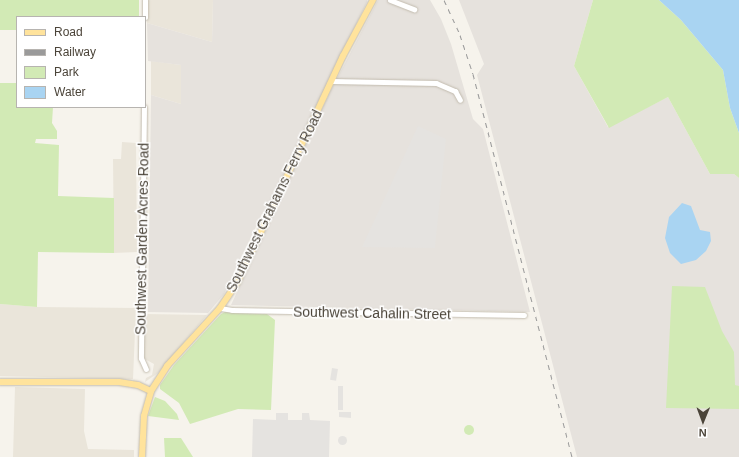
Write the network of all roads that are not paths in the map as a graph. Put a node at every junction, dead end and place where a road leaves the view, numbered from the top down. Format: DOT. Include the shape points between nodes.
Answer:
graph roads {
  1 [pos="145,0"];
  2 [pos="372,0"];
  3 [pos="390,0"];
  4 [pos="414,9"];
  5 [pos="145,16"];
  6 [pos="331,81"];
  7 [pos="460,100"];
  8 [pos="144,108"];
  9 [pos="220,308"];
  10 [pos="524,315"];
  11 [pos="146,369"];
  12 [pos="0,382"];
  13 [pos="151,391"];
  14 [pos="142,457"];
  1 -- 5 [label="street"];
  2 -- 6 [label="main road, Southwest Grahams Ferry Road"];
  3 -- 4 [label="street"];
  6 -- 7 [label="street" via="436,82 455,91"];
  6 -- 9 [label="main road, Southwest Grahams Ferry Road" via="247,263"];
  8 -- 11 [label="street, Southwest Garden Acres Road" via="141,358"];
  9 -- 10 [label="street, Southwest Cahalin Street"];
  9 -- 13 [label="main road, Southwest Grahams Ferry Road" via="167,366"];
  12 -- 13 [label="main road" via="119,382 138,385"];
  13 -- 14 [label="main road, Southwest Grahams Ferry Road" via="144,416"];
}
